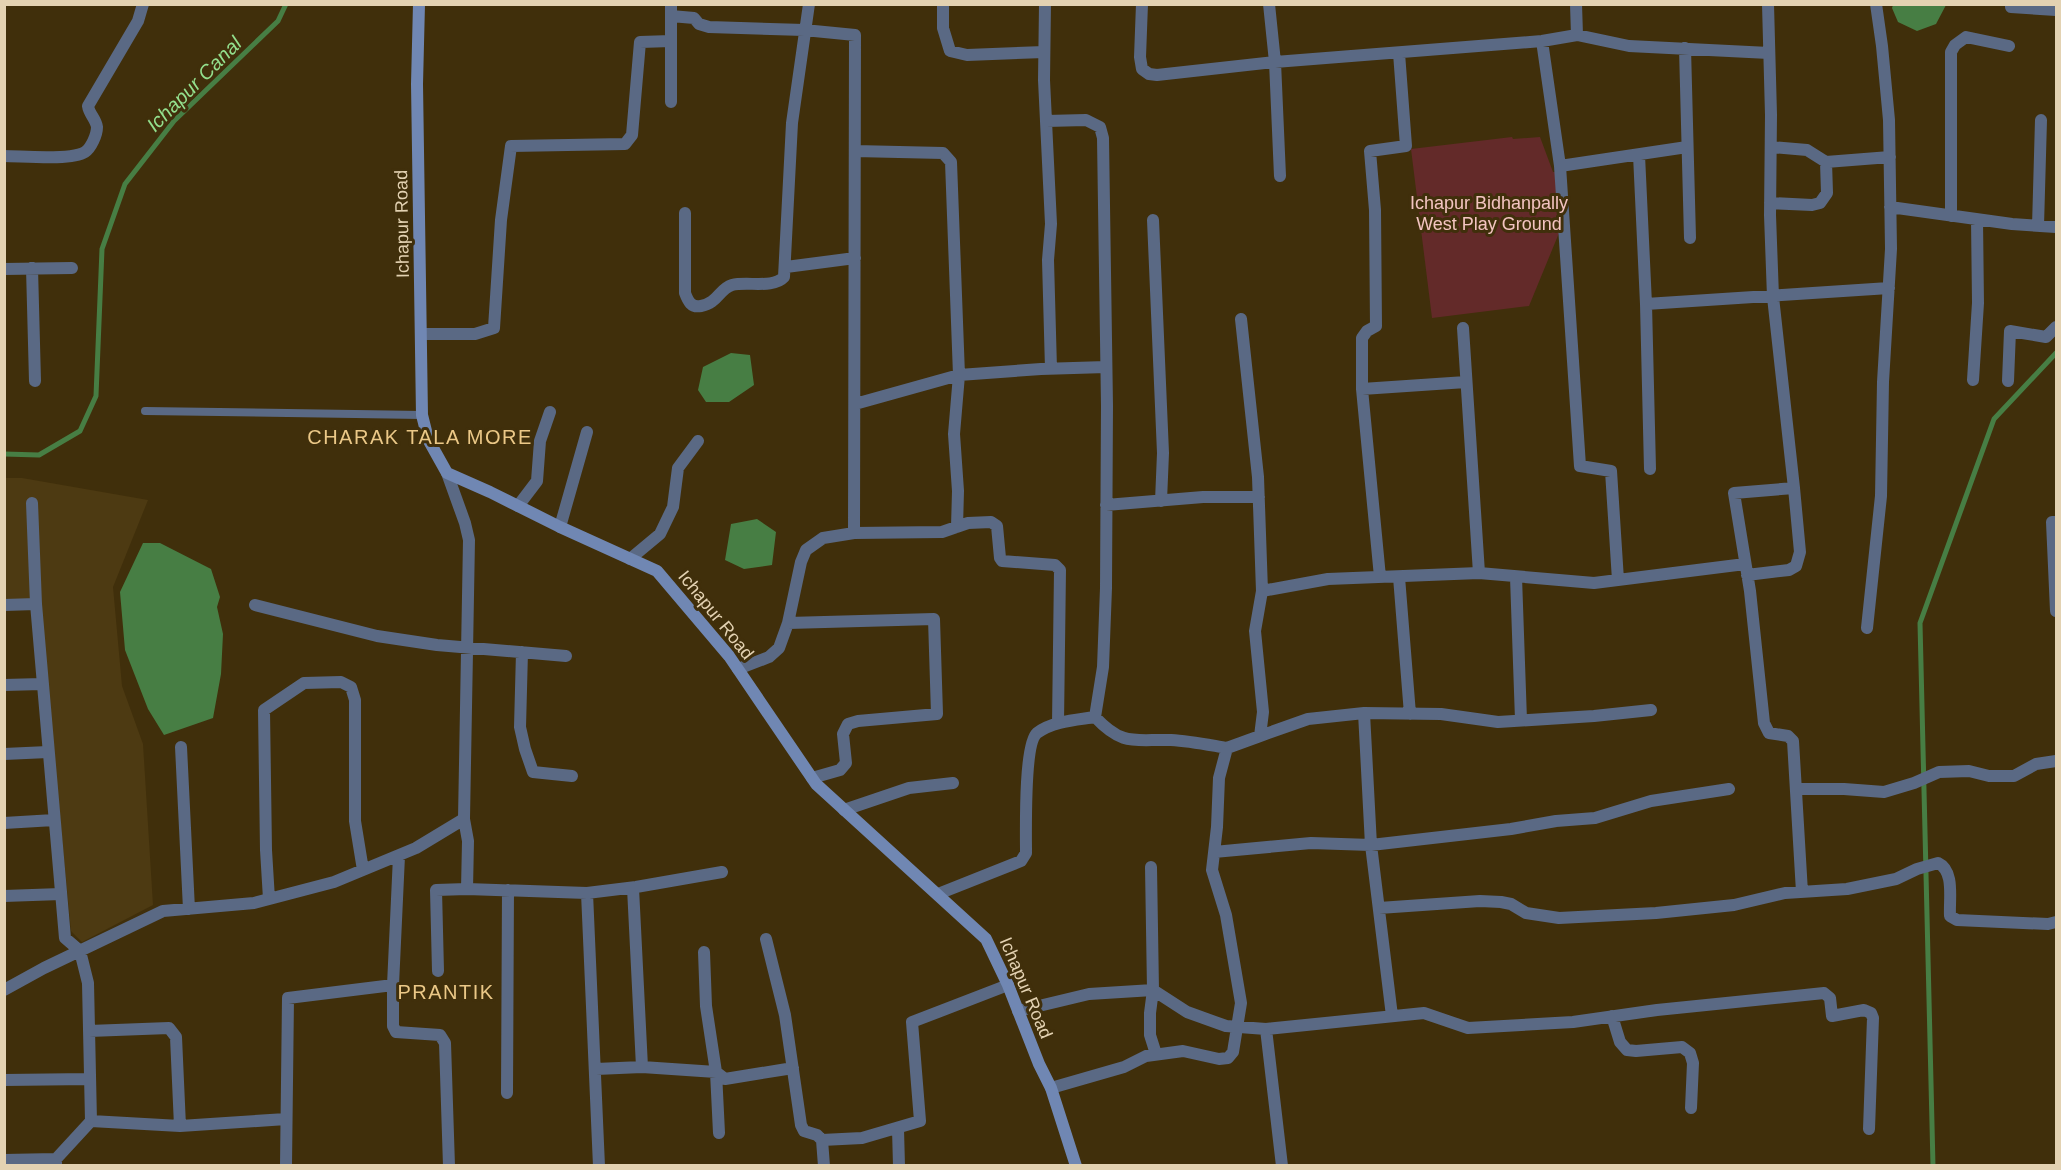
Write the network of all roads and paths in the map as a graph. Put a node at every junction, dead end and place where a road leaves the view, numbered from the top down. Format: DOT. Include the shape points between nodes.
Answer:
graph roads {
  1 [pos="143,4"];
  2 [pos="419,4"];
  3 [pos="809,4"];
  4 [pos="943,4"];
  5 [pos="1045,4"];
  6 [pos="1142,4"];
  7 [pos="1269,4"];
  8 [pos="1576,4"];
  9 [pos="1768,4"];
  10 [pos="1876,4"];
  11 [pos="2011,8"];
  12 [pos="670,10"];
  13 [pos="2056,10"];
  14 [pos="804,30"];
  15 [pos="1577,35"];
  16 [pos="670,41"];
  17 [pos="1542,41"];
  18 [pos="2009,46"];
  19 [pos="1685,48"];
  20 [pos="1044,52"];
  21 [pos="1399,53"];
  22 [pos="1769,53"];
  23 [pos="1275,62"];
  24 [pos="671,102"];
  25 [pos="2041,120"];
  26 [pos="1046,122"];
  27 [pos="1688,147"];
  28 [pos="1771,147"];
  29 [pos="855,151"];
  30 [pos="1639,155"];
  31 [pos="4,156"];
  32 [pos="1890,157"];
  33 [pos="1826,162"];
  34 [pos="1560,166"];
  35 [pos="1280,176"];
  36 [pos="1770,203"];
  37 [pos="1890,207"];
  38 [pos="685,213"];
  39 [pos="1951,216"];
  40 [pos="1153,220"];
  41 [pos="1977,220"];
  42 [pos="2038,226"];
  43 [pos="2056,227"];
  44 [pos="1690,238"];
  45 [pos="855,258"];
  46 [pos="786,267"];
  47 [pos="32,268"];
  48 [pos="72,268"];
  49 [pos="4,269"];
  50 [pos="1889,288"];
  51 [pos="1773,297"];
  52 [pos="1646,304"];
  53 [pos="1241,320"];
  54 [pos="2056,327"];
  55 [pos="1463,328"];
  56 [pos="422,334"];
  57 [pos="1106,367"];
  58 [pos="1051,369"];
  59 [pos="958,375"];
  60 [pos="1973,380"];
  61 [pos="35,381"];
  62 [pos="2008,381"];
  63 [pos="1466,382"];
  64 [pos="1362,389"];
  65 [pos="855,404"];
  66 [pos="145,411"];
  67 [pos="550,412"];
  68 [pos="422,416"];
  69 [pos="587,432"];
  70 [pos="698,441"];
  71 [pos="1650,469"];
  72 [pos="447,473"];
  73 [pos="1794,488"];
  74 [pos="1259,497"];
  75 [pos="1161,501"];
  76 [pos="32,503"];
  77 [pos="518,506"];
  78 [pos="1106,506"];
  79 [pos="2056,522"];
  80 [pos="560,526"];
  81 [pos="957,527"];
  82 [pos="854,533"];
  83 [pos="630,559"];
  84 [pos="1746,570"];
  85 [pos="1479,573"];
  86 [pos="1380,577"];
  87 [pos="1400,577"];
  88 [pos="1516,577"];
  89 [pos="1618,580"];
  90 [pos="1262,591"];
  91 [pos="36,604"];
  92 [pos="4,605"];
  93 [pos="255,605"];
  94 [pos="2056,611"];
  95 [pos="788,623"];
  96 [pos="1867,628"];
  97 [pos="467,646"];
  98 [pos="522,652"];
  99 [pos="566,656"];
  100 [pos="738,669"];
  101 [pos="42,684"];
  102 [pos="4,686"];
  103 [pos="1651,710"];
  104 [pos="1364,713"];
  105 [pos="1410,714"];
  106 [pos="1095,717"];
  107 [pos="1521,720"];
  108 [pos="1058,723"];
  109 [pos="1260,736"];
  110 [pos="181,747"];
  111 [pos="1227,748"];
  112 [pos="48,752"];
  113 [pos="4,754"];
  114 [pos="2056,761"];
  115 [pos="572,776"];
  116 [pos="812,778"];
  117 [pos="953,783"];
  118 [pos="1729,789"];
  119 [pos="1797,789"];
  120 [pos="844,810"];
  121 [pos="464,819"];
  122 [pos="54,820"];
  123 [pos="4,822"];
  124 [pos="1371,845"];
  125 [pos="1214,852"];
  126 [pos="399,856"];
  127 [pos="1151,867"];
  128 [pos="363,870"];
  129 [pos="722,872"];
  130 [pos="633,888"];
  131 [pos="467,889"];
  132 [pos="508,890"];
  133 [pos="1802,892"];
  134 [pos="587,893"];
  135 [pos="61,894"];
  136 [pos="938,894"];
  137 [pos="4,896"];
  138 [pos="269,899"];
  139 [pos="1379,908"];
  140 [pos="189,909"];
  141 [pos="2056,922"];
  142 [pos="766,939"];
  143 [pos="80,951"];
  144 [pos="704,952"];
  145 [pos="438,971"];
  146 [pos="393,985"];
  147 [pos="1008,985"];
  148 [pos="4,990"];
  149 [pos="1154,990"];
  150 [pos="1018,1011"];
  151 [pos="1392,1016"];
  152 [pos="1612,1016"];
  153 [pos="1237,1027"];
  154 [pos="1266,1029"];
  155 [pos="89,1031"];
  156 [pos="1156,1054"];
  157 [pos="642,1067"];
  158 [pos="793,1068"];
  159 [pos="596,1069"];
  160 [pos="716,1072"];
  161 [pos="90,1079"];
  162 [pos="4,1080"];
  163 [pos="1051,1088"];
  164 [pos="507,1093"];
  165 [pos="1691,1108"];
  166 [pos="286,1119"];
  167 [pos="91,1121"];
  168 [pos="180,1126"];
  169 [pos="898,1129"];
  170 [pos="1869,1129"];
  171 [pos="719,1133"];
  172 [pos="822,1140"];
  173 [pos="4,1160"];
  174 [pos="56,1162"];
  175 [pos="286,1166"];
  176 [pos="448,1166"];
  177 [pos="599,1166"];
  178 [pos="825,1166"];
  179 [pos="899,1166"];
  180 [pos="1076,1166"];
  181 [pos="1282,1166"];
  1 -- 31 [label="street" via="138,21 88,106 97,126 90,147 79,154 59,157"];
  2 -- 56 [label="street, Ichapur Road"];
  3 -- 14 [label="street"];
  4 -- 20 [label="street" via="943,28 950,51 967,55"];
  5 -- 20 [label="street"];
  6 -- 23 [label="street" via="1140,57 1142,69 1149,74"];
  7 -- 23 [label="street"];
  8 -- 15 [label="street"];
  9 -- 22 [label="street"];
  10 -- 32 [label="street"];
  11 -- 13 [label="street"];
  12 -- 14 [label="street" via="710,27"];
  12 -- 16 [label="street"];
  14 -- 29 [label="street" via="855,35"];
  14 -- 46 [label="street" via="792,123"];
  15 -- 17 [label="street"];
  15 -- 19 [label="street" via="1629,46"];
  16 -- 24 [label="street"];
  16 -- 56 [label="street" via="640,42 632,135 625,144 511,146 501,220 494,328 475,334"];
  17 -- 21 [label="street"];
  17 -- 34 [label="street"];
  18 -- 39 [label="street" via="1966,37 1951,52"];
  19 -- 22 [label="street"];
  19 -- 27 [label="street"];
  20 -- 26 [label="street"];
  21 -- 23 [label="street"];
  21 -- 64 [label="street" via="1406,146 1370,151 1376,326 1362,338"];
  22 -- 28 [label="street"];
  23 -- 35 [label="street"];
  25 -- 42 [label="street"];
  26 -- 57 [label="street" via="1086,120 1100,127 1103,138"];
  26 -- 58 [label="street"];
  27 -- 30 [label="street"];
  27 -- 44 [label="street"];
  28 -- 33 [label="street" via="1807,150"];
  28 -- 36 [label="street"];
  29 -- 45 [label="street"];
  29 -- 59 [label="street" via="943,153 950,159"];
  30 -- 34 [label="street"];
  30 -- 52 [label="street"];
  32 -- 33 [label="street"];
  32 -- 37 [label="street"];
  33 -- 36 [label="street" via="1827,193 1820,203"];
  34 -- 89 [label="street" via="1580,466 1611,471"];
  36 -- 51 [label="street"];
  37 -- 39 [label="street"];
  37 -- 50 [label="street"];
  38 -- 46 [label="street" via="685,293 692,305 710,304 733,285 782,280"];
  39 -- 41 [label="street"];
  40 -- 75 [label="street" via="1163,453"];
  41 -- 42 [label="street"];
  41 -- 60 [label="street" via="1978,303"];
  42 -- 43 [label="street"];
  45 -- 46 [label="street"];
  45 -- 65 [label="street"];
  47 -- 48 [label="street"];
  47 -- 49 [label="street"];
  47 -- 61 [label="street"];
  50 -- 51 [label="street"];
  50 -- 96 [label="street" via="1881,496"];
  51 -- 52 [label="street"];
  51 -- 73 [label="street"];
  52 -- 71 [label="street"];
  53 -- 74 [label="street"];
  54 -- 62 [label="street" via="2046,337 2010,331"];
  55 -- 63 [label="street"];
  56 -- 68 [label="street, Ichapur Road"];
  57 -- 58 [label="street"];
  57 -- 78 [label="street"];
  58 -- 59 [label="street"];
  59 -- 65 [label="street"];
  59 -- 81 [label="street" via="954,434"];
  63 -- 64 [label="street"];
  63 -- 85 [label="street"];
  64 -- 86 [label="street"];
  65 -- 82 [label="street"];
  66 -- 68 [label="lane"];
  67 -- 77 [label="street" via="540,441 537,481"];
  68 -- 72 [label="street, Ichapur Road" via="428,439"];
  69 -- 80 [label="street"];
  70 -- 83 [label="street" via="678,468 673,507 660,534"];
  72 -- 77 [label="street, Ichapur Road"];
  72 -- 97 [label="street" via="469,540"];
  73 -- 84 [label="street" via="1800,552 1796,566 1789,570"];
  73 -- 84 [label="street" via="1734,493"];
  74 -- 75 [label="street"];
  74 -- 90 [label="street"];
  75 -- 78 [label="street"];
  76 -- 91 [label="street"];
  77 -- 80 [label="street, Ichapur Road"];
  78 -- 106 [label="street" via="1103,667"];
  79 -- 94 [label="street" via="2052,522"];
  80 -- 83 [label="street, Ichapur Road"];
  81 -- 82 [label="street" via="942,532"];
  81 -- 108 [label="street" via="994,523 1002,561 1059,568"];
  82 -- 95 [label="street" via="823,538 806,550"];
  83 -- 100 [label="street, Ichapur Road" via="657,571"];
  84 -- 89 [label="street"];
  84 -- 119 [label="street" via="1764,723 1769,733 1788,736 1793,741"];
  85 -- 87 [label="street"];
  85 -- 88 [label="street"];
  86 -- 87 [label="street"];
  86 -- 90 [label="street" via="1328,579"];
  87 -- 105 [label="street"];
  88 -- 89 [label="street" via="1594,583"];
  88 -- 107 [label="street"];
  90 -- 109 [label="street" via="1255,631 1263,712"];
  91 -- 92 [label="street"];
  91 -- 101 [label="street"];
  93 -- 97 [label="street" via="377,636"];
  95 -- 100 [label="street" via="774,655"];
  95 -- 116 [label="street" via="934,619 937,714 848,724 843,734 846,763 840,770"];
  97 -- 98 [label="street"];
  97 -- 121 [label="street"];
  98 -- 99 [label="street"];
  98 -- 115 [label="street" via="520,727 533,772"];
  100 -- 116 [label="street, Ichapur Road"];
  101 -- 102 [label="street"];
  101 -- 112 [label="street"];
  103 -- 107 [label="street"];
  104 -- 105 [label="street"];
  104 -- 109 [label="street" via="1308,719"];
  104 -- 124 [label="street"];
  105 -- 107 [label="street" via="1498,722"];
  106 -- 108 [label="street"];
  106 -- 111 [label="street" via="1109,731 1130,741 1172,740"];
  108 -- 136 [label="street" via="1036,734 1030,745 1024,857"];
  109 -- 111 [label="street"];
  110 -- 140 [label="street"];
  111 -- 125 [label="street" via="1219,778"];
  112 -- 113 [label="street"];
  112 -- 122 [label="street"];
  114 -- 119 [label="street" via="2036,764 2014,776 1939,772 1884,792"];
  116 -- 120 [label="street, Ichapur Road"];
  117 -- 120 [label="street" via="909,788"];
  118 -- 124 [label="street" via="1651,801 1595,819"];
  119 -- 133 [label="street"];
  120 -- 136 [label="street, Ichapur Road"];
  121 -- 126 [label="street"];
  121 -- 131 [label="street" via="468,841"];
  122 -- 123 [label="street"];
  122 -- 135 [label="street"];
  124 -- 125 [label="street" via="1311,843"];
  124 -- 139 [label="street"];
  125 -- 153 [label="street" via="1212,870 1226,915 1241,1004"];
  126 -- 128 [label="street"];
  126 -- 146 [label="street"];
  127 -- 149 [label="street"];
  128 -- 138 [label="street"];
  128 -- 138 [label="street" via="354,821 355,700 351,687 341,682 304,683 264,710"];
  129 -- 130 [label="street"];
  130 -- 134 [label="street"];
  130 -- 157 [label="street"];
  131 -- 132 [label="street"];
  131 -- 145 [label="street" via="436,890"];
  132 -- 134 [label="street"];
  132 -- 164 [label="street"];
  133 -- 139 [label="street" via="1723,906 1581,918 1542,916 1490,901"];
  133 -- 141 [label="street" via="1847,889 1896,879 1938,863 1949,872 1950,916 1957,920"];
  134 -- 159 [label="street"];
  135 -- 137 [label="street"];
  135 -- 143 [label="street" via="65,938"];
  136 -- 147 [label="street, Ichapur Road" via="986,939"];
  138 -- 140 [label="street"];
  139 -- 151 [label="street"];
  140 -- 143 [label="street" via="163,911"];
  142 -- 158 [label="street"];
  143 -- 148 [label="street"];
  143 -- 155 [label="street" via="88,983"];
  144 -- 160 [label="street" via="706,1006"];
  146 -- 166 [label="street" via="288,998"];
  146 -- 176 [label="street" via="396,1032 440,1035 445,1043"];
  147 -- 150 [label="street, Ichapur Road"];
  147 -- 169 [label="street" via="912,1022 921,1120"];
  149 -- 150 [label="street" via="1089,994"];
  149 -- 153 [label="street" via="1187,1012"];
  149 -- 156 [label="street" via="1150,1035"];
  150 -- 163 [label="street, Ichapur Road"];
  151 -- 152 [label="street" via="1424,1013 1468,1028"];
  151 -- 154 [label="street"];
  152 -- 165 [label="street" via="1620,1042 1627,1050 1682,1047 1690,1053"];
  152 -- 170 [label="street" via="1824,993 1830,998 1832,1016 1868,1011 1873,1018"];
  153 -- 154 [label="street"];
  153 -- 156 [label="street" via="1233,1052 1228,1058 1183,1051"];
  154 -- 181 [label="street"];
  155 -- 161 [label="street"];
  155 -- 168 [label="street" via="173,1031"];
  156 -- 163 [label="street"];
  157 -- 159 [label="street"];
  157 -- 160 [label="street"];
  158 -- 160 [label="street" via="725,1079"];
  158 -- 172 [label="street" via="802,1129"];
  159 -- 177 [label="street"];
  160 -- 171 [label="street"];
  161 -- 162 [label="street"];
  161 -- 167 [label="street"];
  163 -- 180 [label="street, Ichapur Road"];
  166 -- 168 [label="street"];
  166 -- 175 [label="street"];
  167 -- 168 [label="street"];
  167 -- 174 [label="street"];
  169 -- 172 [label="street" via="862,1138"];
  169 -- 179 [label="street"];
  172 -- 178 [label="street"];
  173 -- 174 [label="street"];
}
